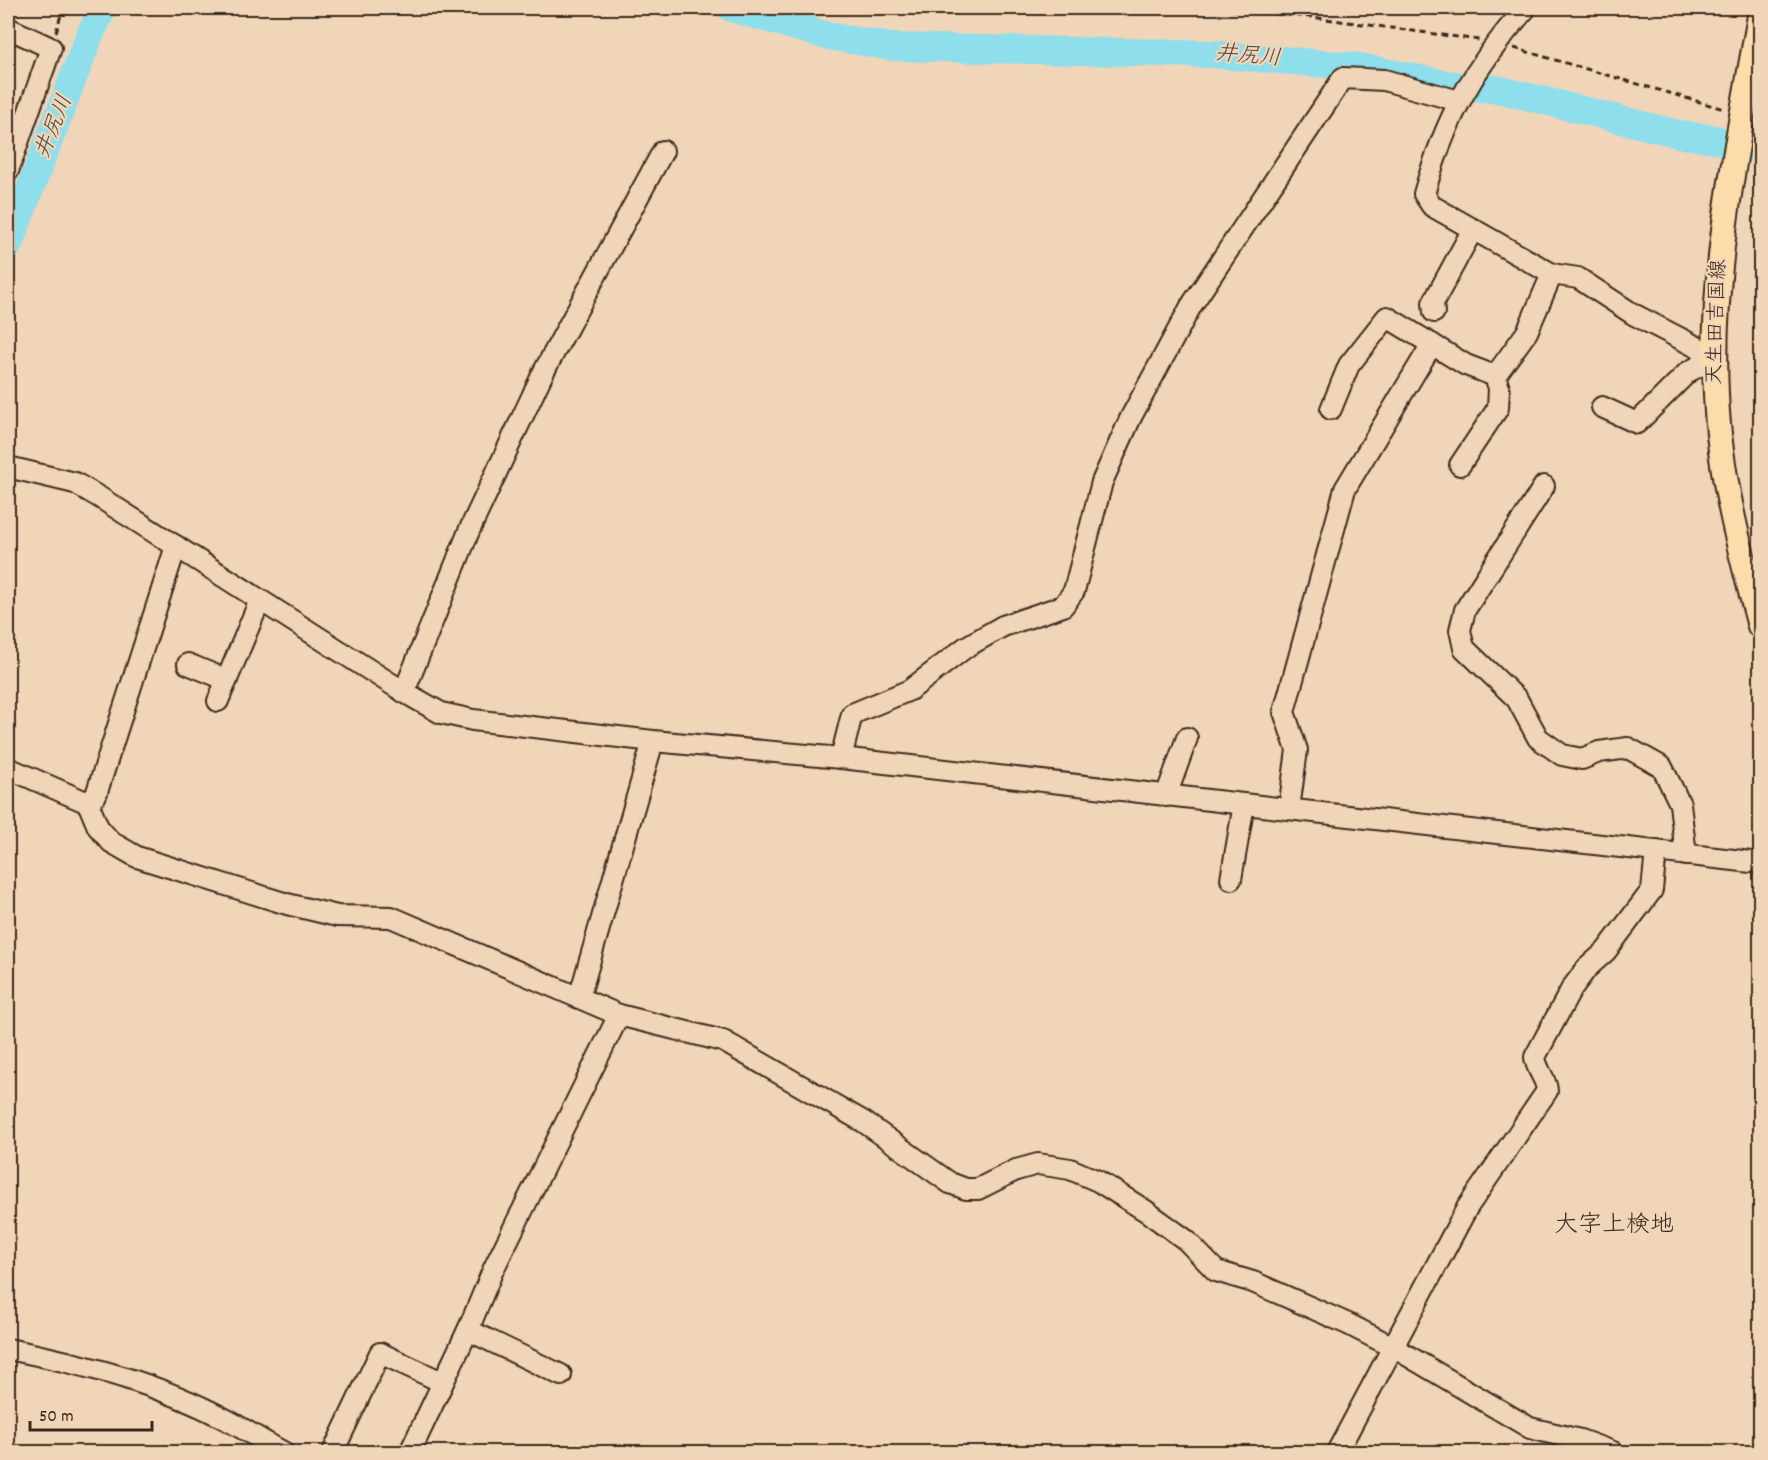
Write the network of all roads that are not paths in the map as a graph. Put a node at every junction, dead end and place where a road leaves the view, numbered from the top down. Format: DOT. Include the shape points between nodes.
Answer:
graph roads {
  1 [pos="1526,8"];
  2 [pos="1761,16"];
  3 [pos="8,28"];
  4 [pos="1460,98"];
  5 [pos="663,152"];
  6 [pos="8,171"];
  7 [pos="1473,229"];
  8 [pos="1552,274"];
  9 [pos="1434,312"];
  10 [pos="1432,344"];
  11 [pos="1716,357"];
  12 [pos="1495,376"];
  13 [pos="1602,406"];
  14 [pos="1331,409"];
  15 [pos="1460,465"];
  16 [pos="8,467"];
  17 [pos="1544,486"];
  18 [pos="176,546"];
  19 [pos="260,600"];
  20 [pos="1761,626"];
  21 [pos="188,664"];
  22 [pos="227,680"];
  23 [pos="404,692"];
  24 [pos="218,701"];
  25 [pos="1187,738"];
  26 [pos="653,741"];
  27 [pos="841,758"];
  28 [pos="8,768"];
  29 [pos="1166,796"];
  30 [pos="88,803"];
  31 [pos="1244,804"];
  32 [pos="1290,809"];
  33 [pos="1656,851"];
  34 [pos="1686,855"];
  35 [pos="1761,862"];
  36 [pos="1231,879"];
  37 [pos="579,998"];
  38 [pos="620,1015"];
  39 [pos="468,1330"];
  40 [pos="1393,1347"];
  41 [pos="8,1349"];
  42 [pos="561,1375"];
  43 [pos="442,1382"];
  44 [pos="282,1452"];
  45 [pos="333,1452"];
  46 [pos="410,1452"];
  47 [pos="1336,1452"];
  48 [pos="1613,1452"];
  1 -- 4 [label="street" via="1495,42"];
  2 -- 11 [label="main road, 天生田吉国線" via="1722,244"];
  3 -- 6 [label="street" via="51,48"];
  4 -- 7 [label="street" via="1437,147 1424,194 1432,206"];
  4 -- 27 [label="street" via="1384,80 1343,78 1191,306 1131,417 1102,482 1074,591 1063,606 1003,626 966,647 910,690 852,714"];
  5 -- 23 [label="street" via="543,373 470,531"];
  7 -- 8 [label="street"];
  7 -- 9 [label="street" via="1433,303"];
  8 -- 11 [label="street" via="1578,278 1633,314"];
  8 -- 12 [label="street" via="1527,332"];
  10 -- 12 [label="street" via="1466,365"];
  10 -- 14 [label="street" via="1387,317 1348,365"];
  10 -- 32 [label="street" via="1345,489 1284,712 1297,750"];
  11 -- 13 [label="street" via="1688,372 1638,423"];
  11 -- 20 [label="main road, 天生田吉国線" via="1716,396 1728,492"];
  12 -- 15 [label="street" via="1498,408"];
  16 -- 18 [label="street" via="75,483"];
  17 -- 34 [label="street" via="1465,610 1460,630 1464,648 1517,699 1539,738 1562,756 1582,759 1628,748 1662,767 1680,804"];
  18 -- 19 [label="street"];
  18 -- 30 [label="street" via="96,795"];
  19 -- 22 [label="street"];
  19 -- 23 [label="street"];
  21 -- 22 [label="street"];
  22 -- 24 [label="street"];
  23 -- 26 [label="street" via="441,712 473,720"];
  25 -- 29 [label="street"];
  26 -- 27 [label="street"];
  26 -- 37 [label="street"];
  27 -- 29 [label="street"];
  28 -- 30 [label="street"];
  29 -- 31 [label="street"];
  30 -- 37 [label="street" via="98,827 111,842 137,857 337,916 391,917"];
  31 -- 32 [label="street"];
  31 -- 36 [label="street"];
  32 -- 33 [label="street"];
  33 -- 34 [label="street"];
  33 -- 40 [label="street" via="1652,890 1572,988 1535,1057 1547,1091 1467,1208"];
  34 -- 35 [label="street"];
  37 -- 38 [label="street"];
  38 -- 39 [label="street" via="493,1270"];
  38 -- 40 [label="street" via="723,1041 802,1084 950,1183 966,1189 978,1189 1038,1164 1052,1164 1079,1173 1146,1210 1186,1240 1216,1271 1290,1296"];
  39 -- 42 [label="street"];
  39 -- 43 [label="street"];
  40 -- 47 [label="street"];
  40 -- 48 [label="street" via="1530,1428"];
  41 -- 44 [label="street" via="63,1360 164,1391 226,1419"];
  43 -- 45 [label="street" via="380,1353"];
  43 -- 46 [label="street"];
}
